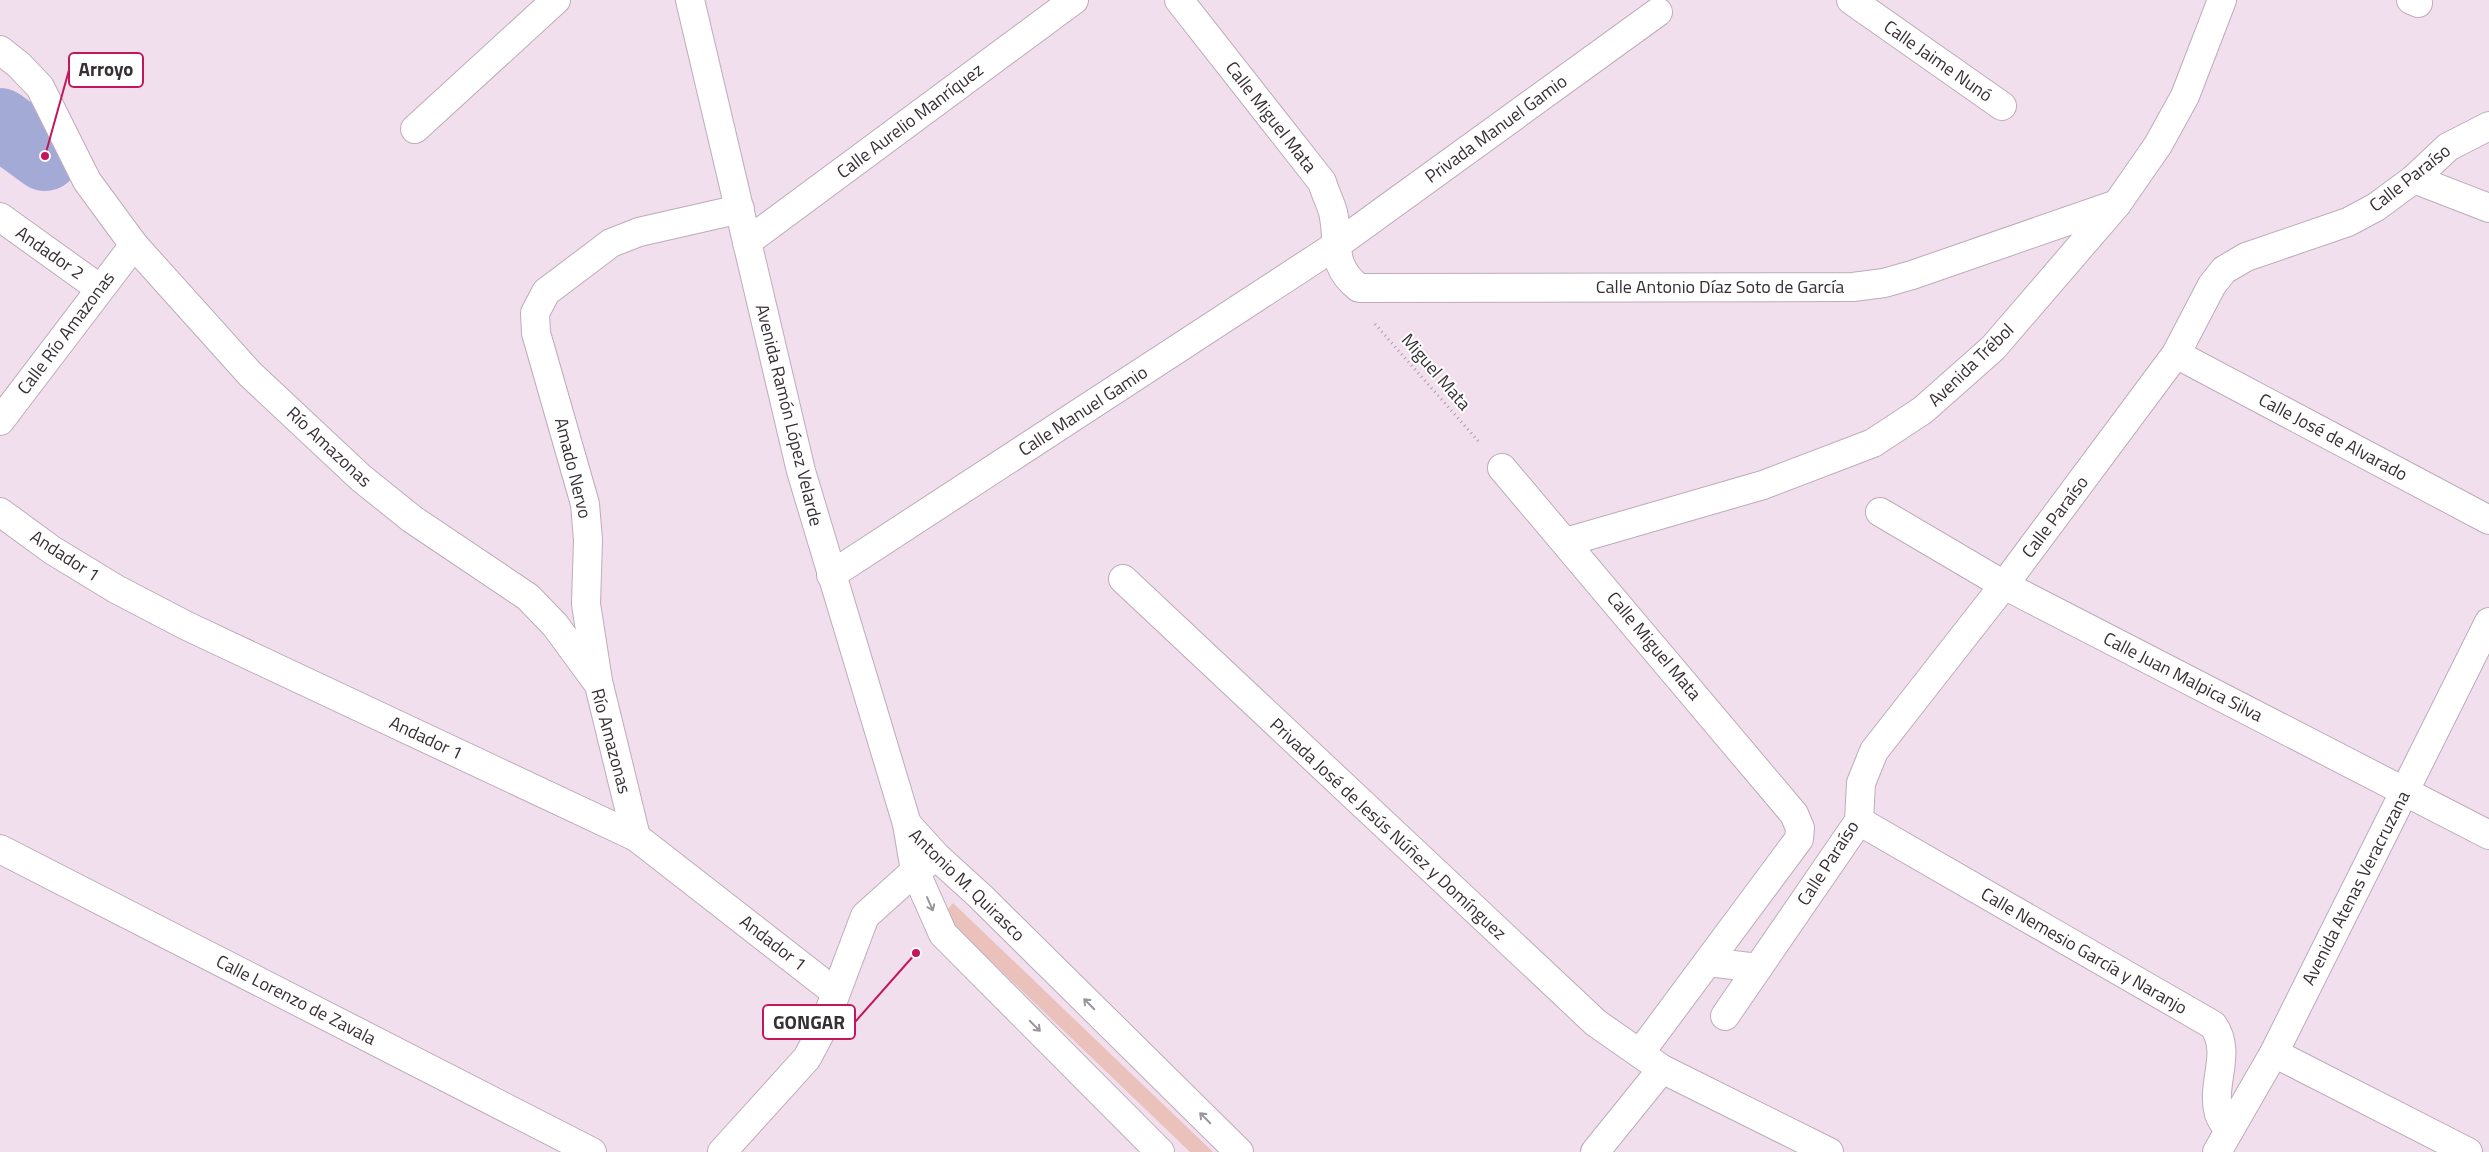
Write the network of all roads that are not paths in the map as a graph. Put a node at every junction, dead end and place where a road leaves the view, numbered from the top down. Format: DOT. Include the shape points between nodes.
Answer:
graph roads {
  1 [pos="556,0"];
  2 [pos="690,0"];
  3 [pos="1074,0"];
  4 [pos="1179,0"];
  5 [pos="1851,0"];
  6 [pos="2222,0"];
  7 [pos="1658,12"];
  8 [pos="0,50"];
  9 [pos="2002,106"];
  10 [pos="2489,126"];
  11 [pos="414,129"];
  12 [pos="2414,179"];
  13 [pos="2117,204"];
  14 [pos="2489,208"];
  15 [pos="740,209"];
  16 [pos="0,218"];
  17 [pos="747,242"];
  18 [pos="134,245"];
  19 [pos="1335,246"];
  20 [pos="99,288"];
  21 [pos="2176,354"];
  22 [pos="0,422"];
  23 [pos="1502,468"];
  24 [pos="0,512"];
  25 [pos="1880,512"];
  26 [pos="2489,520"];
  27 [pos="1566,542"];
  28 [pos="831,575"];
  29 [pos="1123,579"];
  30 [pos="2004,585"];
  31 [pos="2489,622"];
  32 [pos="599,685"];
  33 [pos="2404,791"];
  34 [pos="1858,821"];
  35 [pos="907,824"];
  36 [pos="2489,835"];
  37 [pos="636,837"];
  38 [pos="0,849"];
  39 [pos="926,864"];
  40 [pos="1708,962"];
  41 [pos="1758,968"];
  42 [pos="835,992"];
  43 [pos="1725,1016"];
  44 [pos="1640,1053"];
  45 [pos="2274,1053"];
  46 [pos="1662,1069"];
  47 [pos="2223,1142"];
  48 [pos="592,1152"];
  49 [pos="722,1152"];
  50 [pos="1160,1152"];
  51 [pos="1240,1152"];
  52 [pos="1595,1152"];
  53 [pos="1829,1152"];
  54 [pos="2468,1152"];
  1 -- 11 [label="street"];
  2 -- 15 [label="street, Avenida Ramón López Velarde"];
  3 -- 17 [label="street, Calle Aurelio Manríquez"];
  4 -- 19 [label="street, Calle Miguel Mata" via="1322,182 1333,213"];
  5 -- 9 [label="street, Calle Jaime Nunó"];
  6 -- 13 [label="street, Avenida Trébol" via="2185,96 2158,145"];
  7 -- 19 [label="street, Privada Manuel Gamio"];
  8 -- 18 [label="street, Río Amazonas" via="19,64 40,87 88,181"];
  10 -- 12 [label="street, Calle Paraíso" via="2448,147"];
  12 -- 14 [label="street"];
  12 -- 21 [label="street, Calle Paraíso" via="2376,207 2348,222 2246,257 2224,270"];
  13 -- 19 [label="street, Calle Antonio Díaz Soto de García" via="1912,275 1853,287 1359,288 1346,278"];
  13 -- 27 [label="street, Avenida Trébol" via="1993,348 1923,410 1873,443 1763,485"];
  15 -- 17 [label="street, Avenida Ramón López Velarde"];
  15 -- 32 [label="street, Amado Nervo" via="639,232 611,243 546,292 535,313 536,333 585,504 588,540 586,604"];
  16 -- 20 [label="street, Andador 2"];
  17 -- 28 [label="street, Avenida Ramón López Velarde" via="801,471"];
  18 -- 20 [label="street, Calle Río Amazonas"];
  18 -- 32 [label="street, Río Amazonas" via="250,374 361,478 412,519 528,597 555,625"];
  19 -- 28 [label="street, Calle Manuel Gamio"];
  20 -- 22 [label="street, Calle Río Amazonas"];
  21 -- 26 [label="street, Calle José de Alvarado"];
  21 -- 30 [label="street, Calle Paraíso"];
  23 -- 27 [label="street, Calle Miguel Mata"];
  24 -- 37 [label="street, Andador 1" via="60,555 187,626"];
  25 -- 30 [label="street, Calle Juan Malpica Silva"];
  27 -- 40 [label="street, Calle Miguel Mata" via="1794,814 1800,828 1799,839"];
  28 -- 35 [label="street, Avenida Ramón López Velarde"];
  29 -- 44 [label="street, Privada José de Jesús Núñez y Domínguez" via="1550,982 1596,1023"];
  30 -- 33 [label="street, Calle Juan Malpica Silva"];
  30 -- 34 [label="street, Calle Paraíso" via="1874,751 1861,783"];
  31 -- 33 [label="street, Avenida Atenas Veracruzana"];
  32 -- 37 [label="street, Río Amazonas"];
  33 -- 36 [label="street, Calle Juan Malpica Silva"];
  33 -- 45 [label="street, Avenida Atenas Veracruzana"];
  34 -- 41 [label="street, Calle Paraíso"];
  34 -- 47 [label="street, Calle Nemesio García y Naranjo" via="2213,1025 2220,1035 2222,1047 2217,1100"];
  35 -- 39 [label="street, Antonio M. Quirasco"];
  37 -- 42 [label="street, Andador 1"];
  38 -- 48 [label="street, Calle Lorenzo de Zavala"];
  39 -- 42 [label="street" via="865,916"];
  39 -- 50 [label="street, Antonio M. Quirasco, one-way" via="943,934"];
  51 -- 39 [label="street, Antonio M. Quirasco, one-way" via="980,896"];
  40 -- 41 [label="street"];
  40 -- 44 [label="street"];
  41 -- 43 [label="street, Calle Paraíso"];
  42 -- 49 [label="street" via="822,1030 807,1058"];
  44 -- 46 [label="street, Privada José de Jesús Núñez y Domínguez"];
  45 -- 47 [label="street, Avenida Atenas Veracruzana"];
  45 -- 54 [label="street"];
  46 -- 52 [label="street"];
  46 -- 53 [label="street, Privada José de Jesús Núñez y Domínguez"];
}
